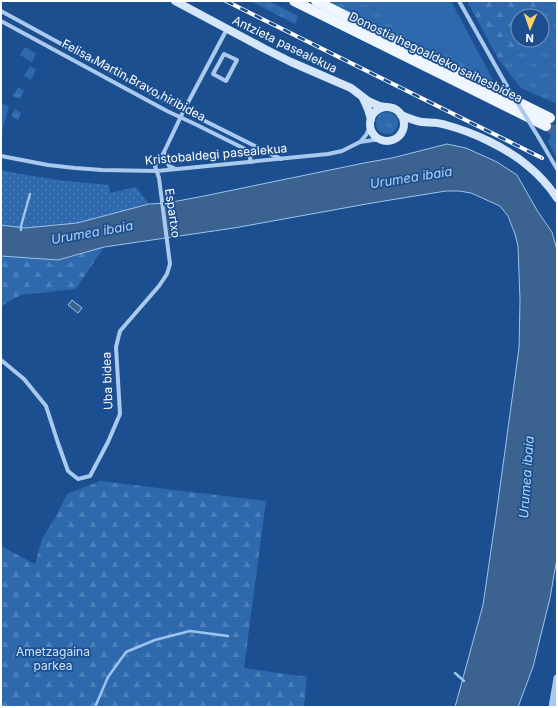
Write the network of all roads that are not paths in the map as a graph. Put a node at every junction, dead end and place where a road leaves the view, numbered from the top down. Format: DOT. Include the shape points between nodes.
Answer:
graph roads {
  1 [pos="175,1"];
  2 [pos="294,1"];
  3 [pos="316,1"];
  4 [pos="459,1"];
  5 [pos="1,11"];
  6 [pos="1,21"];
  7 [pos="227,29"];
  8 [pos="237,60"];
  9 [pos="363,98"];
  10 [pos="385,107"];
  11 [pos="184,110"];
  12 [pos="402,115"];
  13 [pos="180,117"];
  14 [pos="423,122"];
  15 [pos="371,123"];
  16 [pos="402,132"];
  17 [pos="383,140"];
  18 [pos="360,142"];
  19 [pos="164,152"];
  20 [pos="1,156"];
  21 [pos="281,159"];
  22 [pos="251,162"];
  23 [pos="557,169"];
  24 [pos="177,170"];
  25 [pos="157,171"];
  26 [pos="557,198"];
  27 [pos="170,257"];
  28 [pos="1,360"];
  29 [pos="557,678"];
  30 [pos="552,707"];
  1 -- 7 [label="main road, Antzieta pasealekua"];
  2 -- 3 [label="main road, Donostia hegoaldeko saihesbidea" via="548,122"];
  4 -- 23 [label="street, bridge"];
  5 -- 11 [label="street"];
  6 -- 13 [label="street, Felisa Martin Bravo hiribidea"];
  7 -- 9 [label="main road, Antzieta pasealekua" via="291,62 351,88"];
  7 -- 11 [label="street"];
  8 -- 8 [label="street" via="226,81 213,74 224,54"];
  9 -- 10 [label="main road, Antzieta pasealekua"];
  9 -- 15 [label="main road"];
  10 -- 12 [label="main road"];
  10 -- 15 [label="main road" via="374,112"];
  11 -- 13 [label="street"];
  11 -- 21 [label="street"];
  12 -- 14 [label="main road"];
  12 -- 16 [label="main road"];
  13 -- 19 [label="street"];
  13 -- 22 [label="street, Felisa Martin Bravo hiribidea" via="246,150"];
  14 -- 16 [label="main road"];
  14 -- 26 [label="main road" via="451,126 508,152 537,173"];
  15 -- 17 [label="main road" via="373,133"];
  15 -- 18 [label="street"];
  16 -- 17 [label="main road" via="392,140"];
  17 -- 18 [label="street, Kristobaldegi pasealekua"];
  18 -- 21 [label="street, Kristobaldegi pasealekua" via="333,153"];
  19 -- 24 [label="street" via="169,166"];
  19 -- 25 [label="street" via="155,166"];
  20 -- 25 [label="street, Kristobaldegi pasealekua" via="75,168"];
  21 -- 22 [label="street, Kristobaldegi pasealekua"];
  22 -- 24 [label="street, Kristobaldegi pasealekua"];
  24 -- 25 [label="street, Kristobaldegi pasealekua"];
  25 -- 27 [label="street, Espartxo"];
  27 -- 28 [label="street, Uba bidea" via="167,274 159,286 120,331 116,347 120,414 90,476 78,479 68,471 46,406 24,379"];
  29 -- 30 [label="street"];
}
